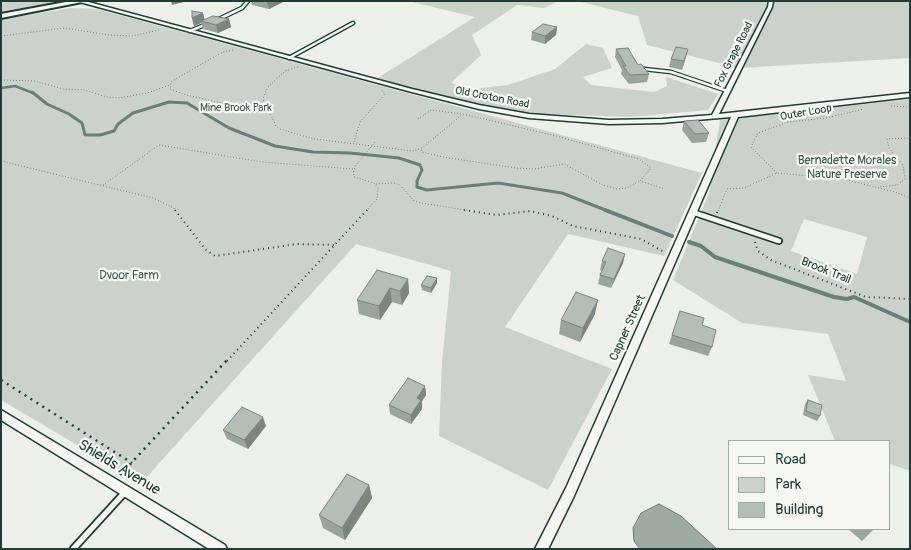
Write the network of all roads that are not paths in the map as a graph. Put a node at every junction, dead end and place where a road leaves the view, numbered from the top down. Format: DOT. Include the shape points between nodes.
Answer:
graph roads {
  1 [pos="81,1"];
  2 [pos="248,1"];
  3 [pos="771,1"];
  4 [pos="1,16"];
  5 [pos="353,23"];
  6 [pos="190,31"];
  7 [pos="289,58"];
  8 [pos="644,69"];
  9 [pos="727,91"];
  10 [pos="910,95"];
  11 [pos="735,115"];
  12 [pos="714,117"];
  13 [pos="692,212"];
  14 [pos="779,241"];
  15 [pos="1,414"];
  16 [pos="126,490"];
  17 [pos="73,549"];
  18 [pos="221,549"];
  19 [pos="541,549"];
  1 -- 4 [label="main road"];
  1 -- 6 [label="street, Old Croton Road"];
  2 -- 6 [label="lane" via="242,8"];
  3 -- 9 [label="street, Fox Grape Road"];
  5 -- 7 [label="lane"];
  6 -- 7 [label="street, Old Croton Road"];
  7 -- 12 [label="street, Old Croton Road" via="455,102 529,116 618,122"];
  8 -- 9 [label="lane" via="671,72"];
  9 -- 12 [label="street, Fox Grape Road"];
  10 -- 11 [label="street, Old Croton Road"];
  11 -- 12 [label="street, Old Croton Road"];
  11 -- 13 [label="street, Capner Street"];
  13 -- 14 [label="lane"];
  13 -- 19 [label="street, Capner Street" via="570,492"];
  15 -- 16 [label="street, Shields Avenue"];
  16 -- 17 [label="lane"];
  16 -- 18 [label="street, Shields Avenue"];
}
